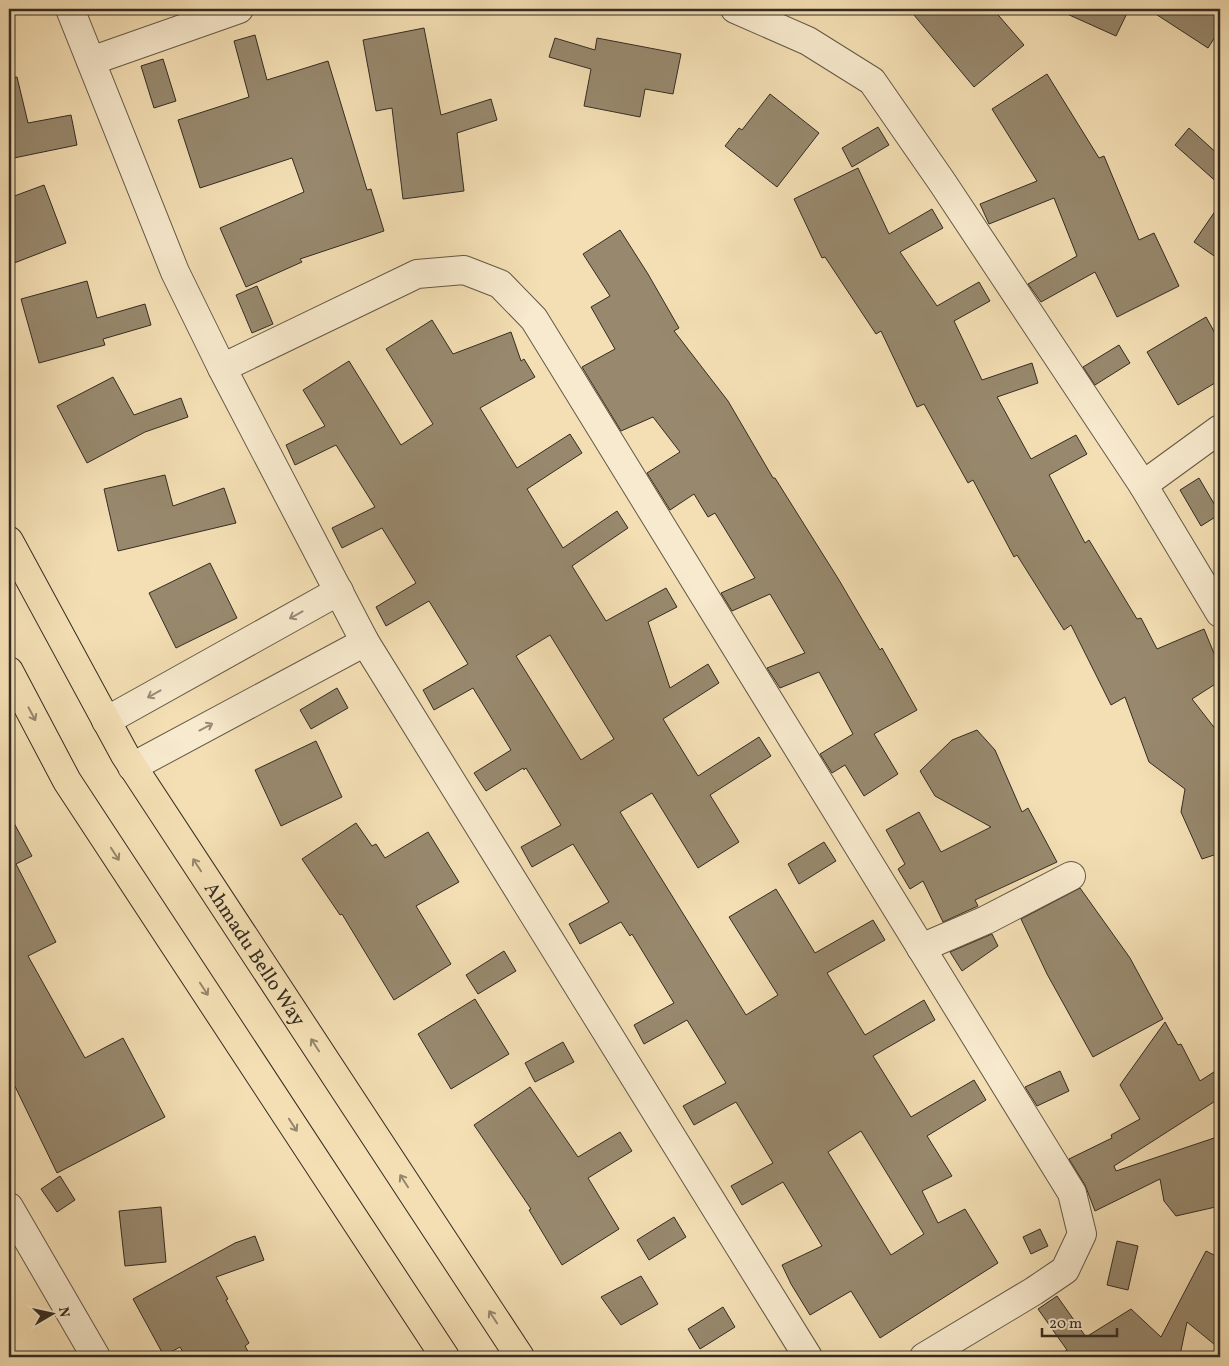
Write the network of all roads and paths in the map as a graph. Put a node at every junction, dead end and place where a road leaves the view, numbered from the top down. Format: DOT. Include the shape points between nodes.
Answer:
graph roads {
  1 [pos="70,9"];
  2 [pos="239,9"];
  3 [pos="735,9"];
  4 [pos="91,61"];
  5 [pos="222,368"];
  6 [pos="1220,429"];
  7 [pos="1143,484"];
  8 [pos="9,541"];
  9 [pos="338,592"];
  10 [pos="1220,613"];
  11 [pos="365,642"];
  12 [pos="9,671"];
  13 [pos="106,721"];
  14 [pos="132,767"];
  15 [pos="1071,876"];
  16 [pos="921,948"];
  17 [pos="12,1218"];
  18 [pos="96,1357"];
  19 [pos="446,1357"];
  20 [pos="520,1357"];
  21 [pos="808,1357"];
  22 [pos="924,1357"];
  1 -- 4 [label="street"];
  2 -- 4 [label="street"];
  3 -- 7 [label="street" via="808,41 872,80"];
  4 -- 5 [label="street" via="175,272"];
  5 -- 9 [label="street"];
  5 -- 16 [label="street" via="417,274 464,270 500,284 534,319"];
  6 -- 7 [label="street"];
  7 -- 10 [label="street"];
  8 -- 13 [label="main road, Ahmadu Bello Way"];
  9 -- 11 [label="street"];
  9 -- 13 [label="street, one-way"];
  14 -- 11 [label="street, one-way"];
  11 -- 21 [label="street"];
  12 -- 19 [label="main road, one-way" via="67,781"];
  13 -- 14 [label="main road, Ahmadu Bello Way"];
  20 -- 14 [label="main road, Ahmadu Bello Way, one-way"];
  15 -- 16 [label="street" via="986,920"];
  16 -- 22 [label="street" via="1072,1193 1082,1234 1065,1270"];
  17 -- 18 [label="street"];
}
